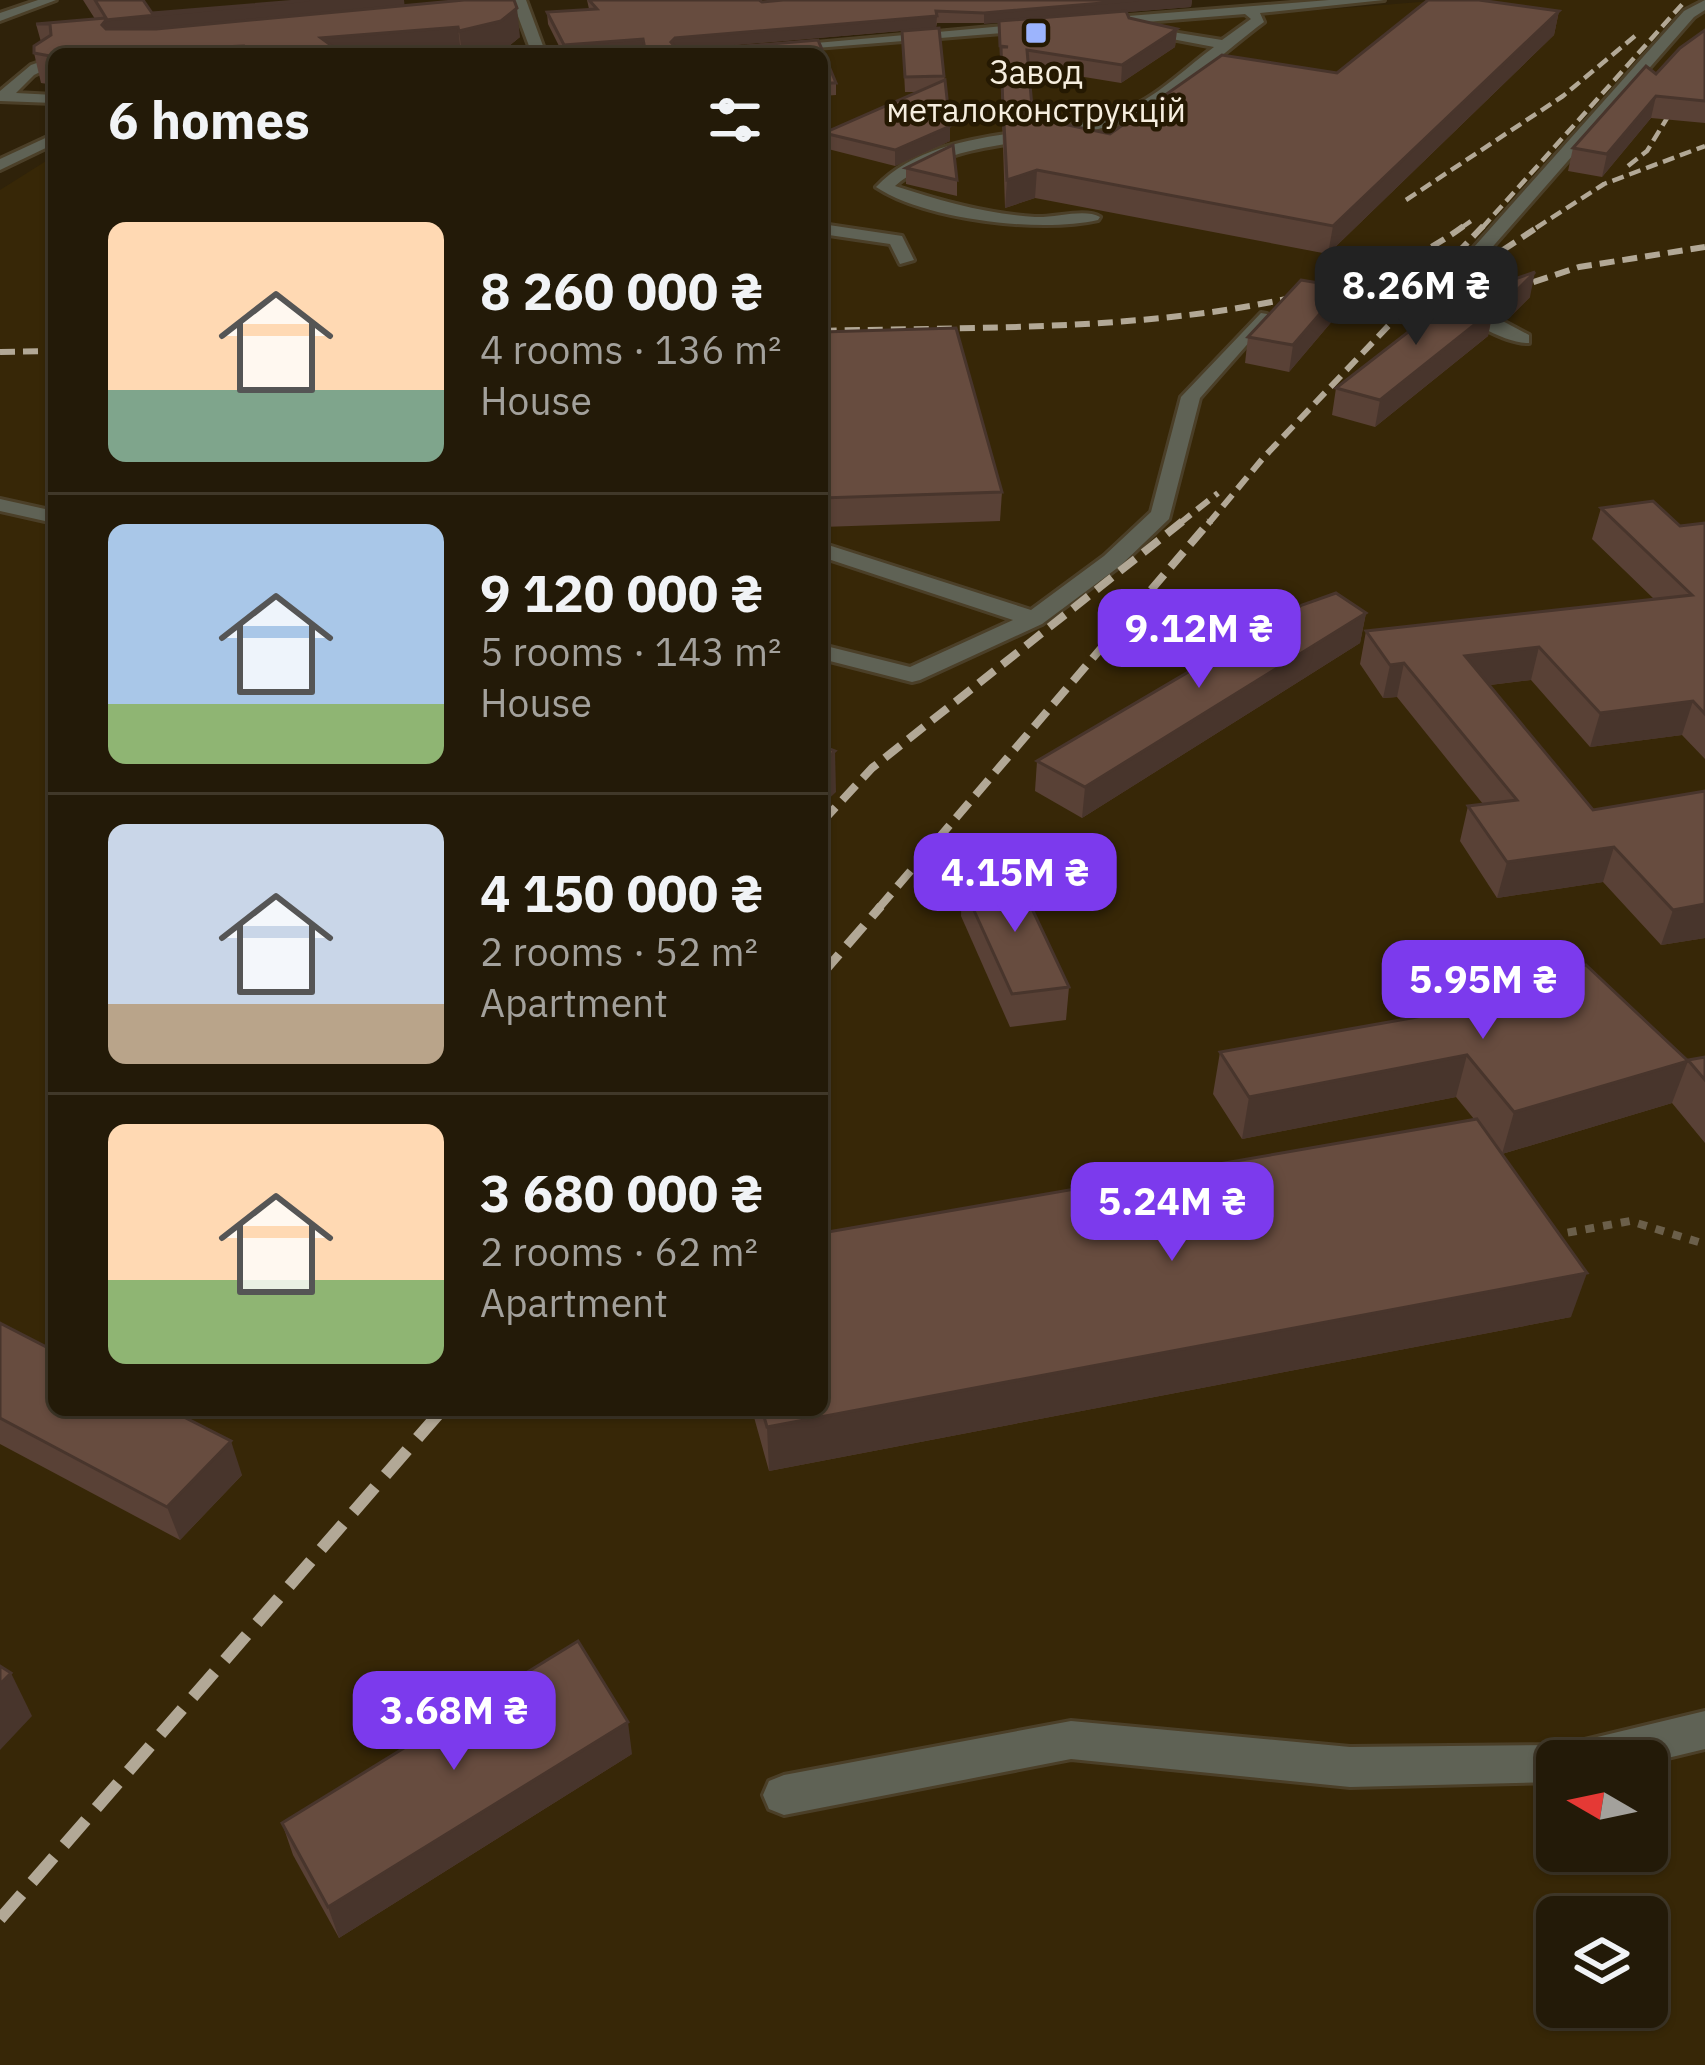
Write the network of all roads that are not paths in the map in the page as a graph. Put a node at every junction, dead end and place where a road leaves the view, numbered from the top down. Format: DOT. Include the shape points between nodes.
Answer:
graph roads {
  1 [pos="50,0"];
  2 [pos="1378,0"];
  3 [pos="1705,4"];
  4 [pos="521,8"];
  5 [pos="1248,10"];
  6 [pos="0,17"];
  7 [pos="503,17"];
  8 [pos="1093,22"];
  9 [pos="1070,24"];
  10 [pos="1047,26"];
  11 [pos="1227,45"];
  12 [pos="536,48"];
  13 [pos="764,48"];
  14 [pos="48,63"];
  15 [pos="48,99"];
  16 [pos="2,103"];
  17 [pos="48,140"];
  18 [pos="30,147"];
  19 [pos="0,149"];
  20 [pos="0,165"];
  21 [pos="1092,218"];
  22 [pos="828,230"];
  23 [pos="906,260"];
  24 [pos="1261,318"];
  25 [pos="1523,339"];
  26 [pos="0,505"];
  27 [pos="48,516"];
  28 [pos="828,552"];
  29 [pos="1034,619"];
  30 [pos="828,654"];
  31 [pos="1705,1730"];
  32 [pos="1663,1740"];
  33 [pos="1536,1763"];
  34 [pos="784,1795"];
  1 -- 6 [label="street"];
  2 -- 5 [label="street"];
  3 -- 25 [label="street" via="1480,251 1474,265 1483,279 1456,298 1459,305"];
  4 -- 7 [label="street"];
  4 -- 12 [label="street"];
  5 -- 8 [label="street"];
  5 -- 11 [label="street" via="1259,19"];
  8 -- 9 [label="street"];
  8 -- 11 [label="street"];
  10 -- 13 [label="street"];
  11 -- 21 [label="street" via="1139,109 952,151 884,187 1030,222"];
  14 -- 16 [label="street" via="31,67"];
  15 -- 16 [label="street"];
  17 -- 18 [label="street"];
  18 -- 19 [label="street"];
  18 -- 20 [label="street"];
  22 -- 23 [label="street" via="896,240"];
  24 -- 29 [label="street" via="1191,397 1161,514"];
  26 -- 27 [label="street"];
  28 -- 29 [label="street"];
  29 -- 30 [label="street" via="912,675"];
  31 -- 32 [label="street"];
  33 -- 34 [label="street" via="1350,1767 1071,1740"];
}
